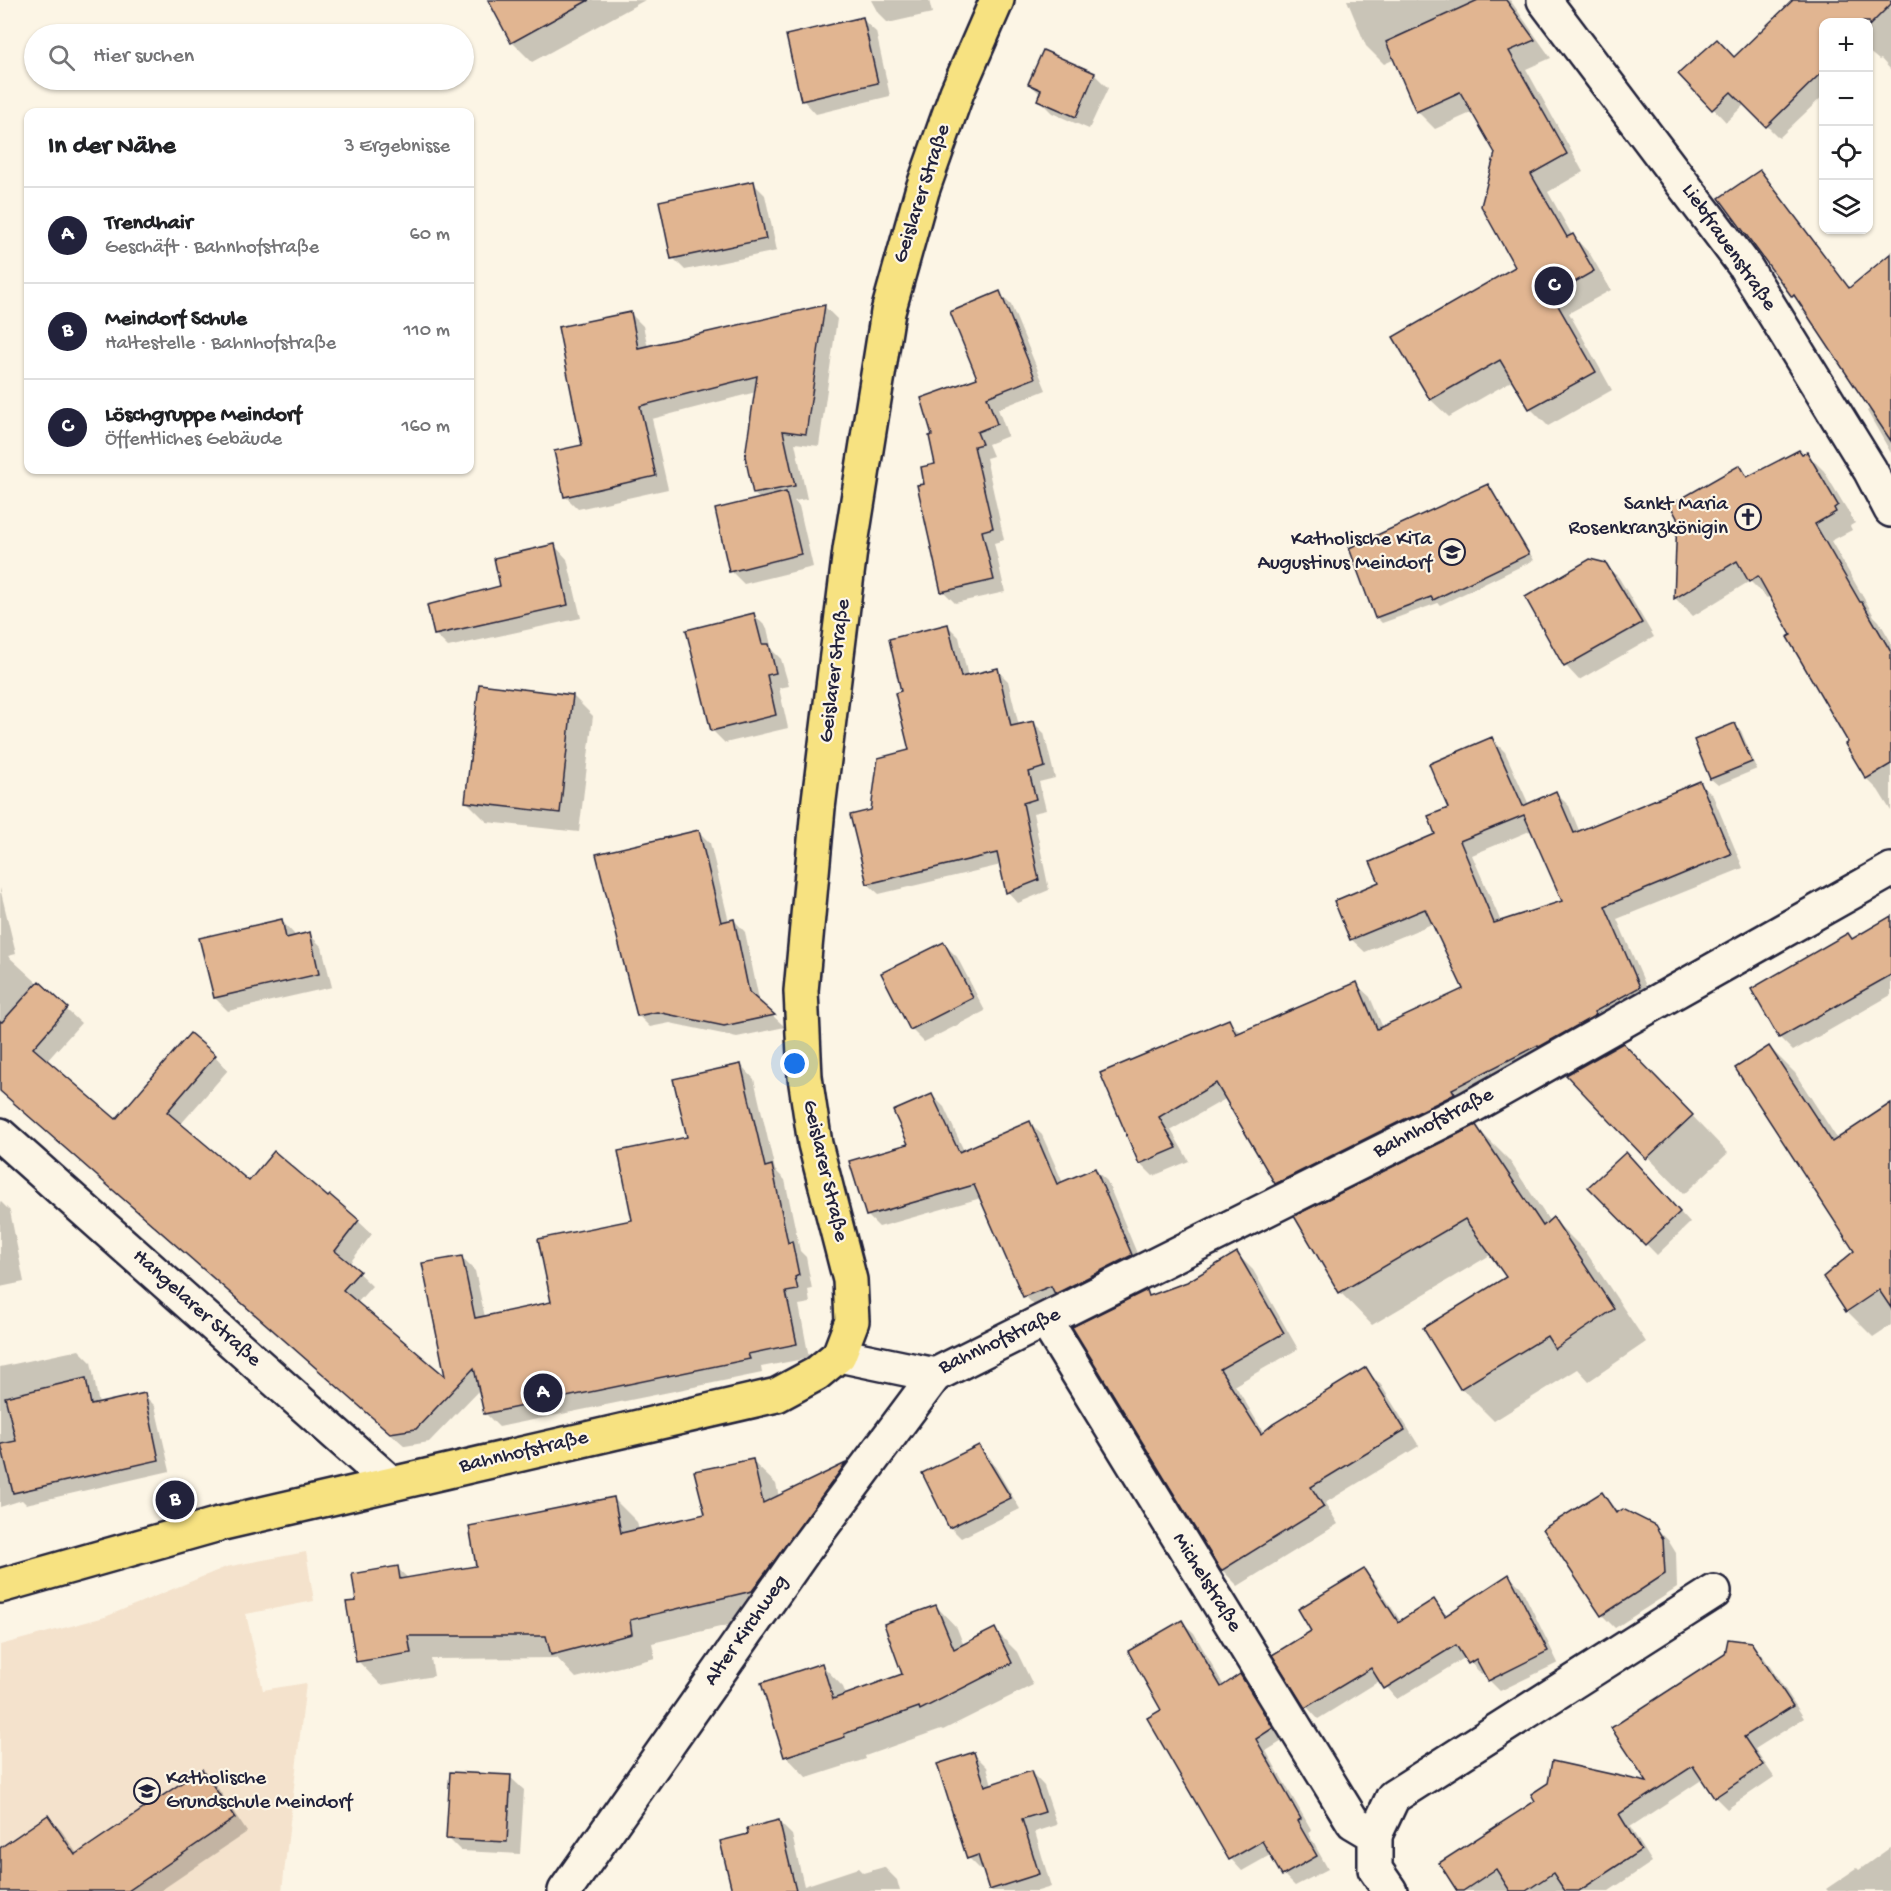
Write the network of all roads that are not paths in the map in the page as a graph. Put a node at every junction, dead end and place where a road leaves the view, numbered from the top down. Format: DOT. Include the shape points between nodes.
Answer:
graph roads {
  1 [pos="997,0"];
  2 [pos="1544,0"];
  3 [pos="1891,510"];
  4 [pos="1891,870"];
  5 [pos="0,1135"];
  6 [pos="1046,1321"];
  7 [pos="839,1355"];
  8 [pos="935,1375"];
  9 [pos="391,1483"];
  10 [pos="0,1586"];
  11 [pos="1714,1592"];
  12 [pos="1375,1835"];
  13 [pos="565,1891"];
  14 [pos="1390,1891"];
  1 -- 7 [label="main road, Geislarer Straße" via="957,92 922,191 888,312 850,550 818,808 801,991 804,1077 815,1144 850,1280 852,1322"];
  2 -- 3 [label="street, Liebfrauenstraße" via="1744,265"];
  4 -- 6 [label="street, Bahnhofstraße" via="1467,1109"];
  5 -- 9 [label="street, Hangelarer Straße"];
  6 -- 8 [label="street, Bahnhofstraße"];
  6 -- 12 [label="street, Michelstraße" via="1353,1822"];
  7 -- 8 [label="street, Bahnhofstraße"];
  7 -- 9 [label="main road, Bahnhofstraße" via="816,1374 777,1395"];
  8 -- 13 [label="street, Alter Kirchweg" via="803,1552"];
  9 -- 10 [label="main road, Bahnhofstraße" via="219,1524"];
  11 -- 12 [label="street" via="1393,1797"];
  12 -- 14 [label="street" via="1376,1869"];
}
